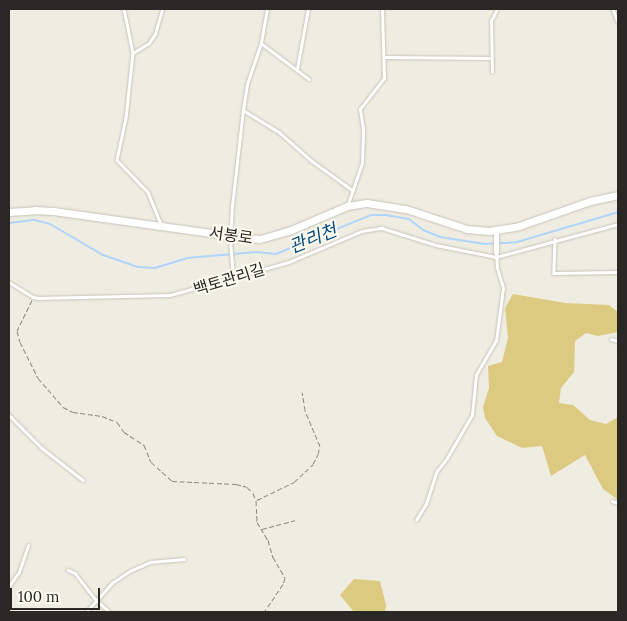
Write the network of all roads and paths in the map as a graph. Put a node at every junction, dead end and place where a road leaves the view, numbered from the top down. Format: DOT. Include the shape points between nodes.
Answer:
graph roads {
  1 [pos="124,9"];
  2 [pos="162,9"];
  3 [pos="267,9"];
  4 [pos="308,9"];
  5 [pos="382,9"];
  6 [pos="497,9"];
  7 [pos="613,9"];
  8 [pos="618,22"];
  9 [pos="261,43"];
  10 [pos="133,53"];
  11 [pos="385,57"];
  12 [pos="490,58"];
  13 [pos="297,69"];
  14 [pos="492,72"];
  15 [pos="309,79"];
  16 [pos="243,110"];
  17 [pos="351,189"];
  18 [pos="618,195"];
  19 [pos="347,206"];
  20 [pos="9,212"];
  21 [pos="618,224"];
  22 [pos="161,226"];
  23 [pos="496,230"];
  24 [pos="555,239"];
  25 [pos="231,240"];
  26 [pos="496,255"];
  27 [pos="618,272"];
  28 [pos="233,276"];
  29 [pos="9,282"];
  30 [pos="33,297"];
  31 [pos="611,339"];
  32 [pos="618,342"];
  33 [pos="302,392"];
  34 [pos="9,414"];
  35 [pos="83,480"];
  36 [pos="256,501"];
  37 [pos="612,501"];
  38 [pos="618,503"];
  39 [pos="295,520"];
  40 [pos="416,520"];
  41 [pos="261,529"];
  42 [pos="28,546"];
  43 [pos="184,559"];
  44 [pos="68,570"];
  45 [pos="9,586"];
  46 [pos="96,600"];
  47 [pos="86,612"];
  48 [pos="110,612"];
  49 [pos="264,612"];
  1 -- 10 [label="lane"];
  2 -- 10 [label="lane" via="155,34 149,43"];
  3 -- 9 [label="lane"];
  4 -- 13 [label="lane"];
  5 -- 11 [label="lane"];
  6 -- 12 [label="lane" via="491,21"];
  7 -- 8 [label="lane"];
  9 -- 13 [label="lane"];
  9 -- 16 [label="lane" via="247,84"];
  10 -- 22 [label="lane" via="126,118 117,160 148,192"];
  11 -- 12 [label="lane"];
  11 -- 17 [label="lane" via="384,78 360,109 362,163"];
  12 -- 14 [label="lane"];
  13 -- 15 [label="lane"];
  16 -- 17 [label="lane" via="279,132"];
  16 -- 25 [label="lane"];
  17 -- 19 [label="lane"];
  18 -- 23 [label="main road, 서봉로"];
  19 -- 23 [label="main road, 서봉로" via="377,203 467,229"];
  19 -- 25 [label="main road, 서봉로" via="275,236"];
  20 -- 22 [label="main road, 서봉로" via="35,210"];
  21 -- 24 [label="lane, 백토관리길"];
  22 -- 25 [label="main road, 서봉로"];
  23 -- 26 [label="street"];
  24 -- 26 [label="lane, 백토관리길"];
  24 -- 27 [label="lane" via="554,273"];
  25 -- 28 [label="lane"];
  26 -- 28 [label="lane, 백토관리길" via="436,245 382,228 362,231 289,262"];
  26 -- 40 [label="lane" via="503,288 496,341 476,375 472,415 437,471 426,504"];
  28 -- 30 [label="lane, 백토관리길" via="170,295"];
  29 -- 30 [label="lane"];
  30 -- 36 [label="path" via="17,331 38,378 63,407 117,422 124,432 144,445 150,462 172,482 206,481 247,486"];
  31 -- 32 [label="lane"];
  33 -- 36 [label="path" via="305,410 320,446 318,454 313,464 294,482"];
  34 -- 35 [label="lane" via="42,448"];
  36 -- 41 [label="path" via="257,522"];
  37 -- 38 [label="lane"];
  39 -- 41 [label="path"];
  41 -- 49 [label="path" via="285,578"];
  42 -- 45 [label="lane" via="19,572"];
  43 -- 46 [label="lane" via="150,562 130,571 112,583"];
  44 -- 46 [label="lane" via="75,573"];
  46 -- 47 [label="lane"];
  46 -- 48 [label="lane"];
}
